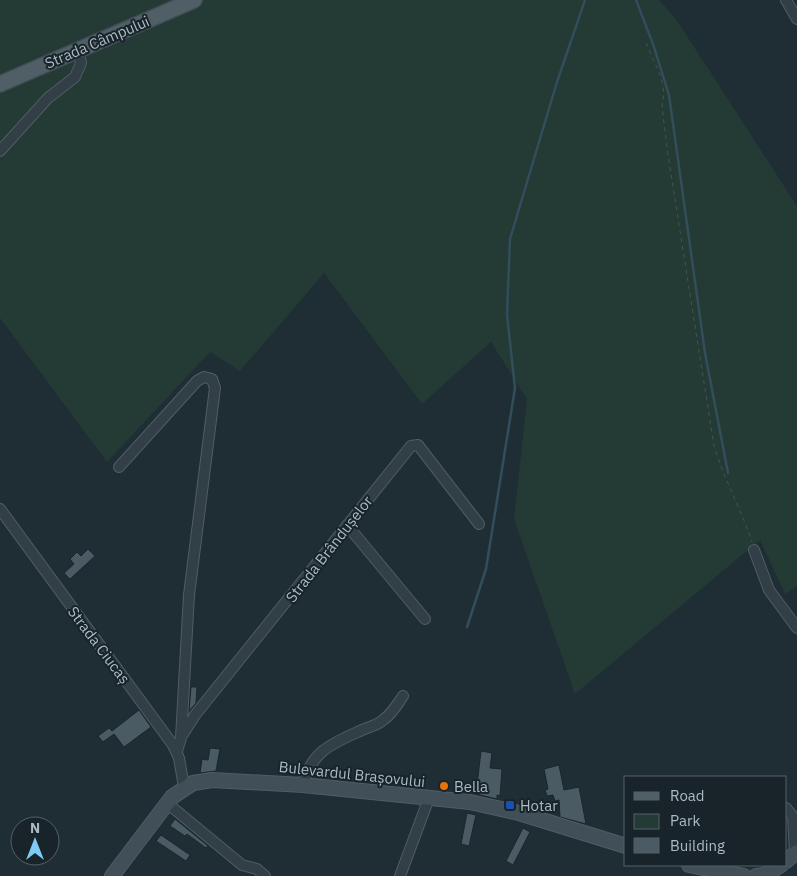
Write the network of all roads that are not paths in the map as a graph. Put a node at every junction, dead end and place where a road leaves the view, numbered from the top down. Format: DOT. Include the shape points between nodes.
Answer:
graph roads {
  1 [pos="194,0"];
  2 [pos="786,0"];
  3 [pos="797,19"];
  4 [pos="78,51"];
  5 [pos="0,84"];
  6 [pos="0,151"];
  7 [pos="119,467"];
  8 [pos="0,509"];
  9 [pos="479,524"];
  10 [pos="347,525"];
  11 [pos="754,550"];
  12 [pos="425,619"];
  13 [pos="797,628"];
  14 [pos="402,696"];
  15 [pos="181,738"];
  16 [pos="177,751"];
  17 [pos="303,785"];
  18 [pos="184,787"];
  19 [pos="429,798"];
  20 [pos="167,803"];
  21 [pos="787,809"];
  22 [pos="624,845"];
  23 [pos="793,855"];
  24 [pos="779,866"];
  25 [pos="699,872"];
  26 [pos="112,876"];
  27 [pos="265,876"];
  28 [pos="400,876"];
  29 [pos="744,876"];
  30 [pos="756,876"];
  1 -- 4 [label="main road, Strada Câmpului"];
  2 -- 3 [label="street"];
  4 -- 5 [label="main road, Strada Câmpului"];
  4 -- 6 [label="street" via="81,63 75,76 48,98"];
  7 -- 15 [label="street, Strada Brândușelor" via="201,378 212,378 215,388 189,595"];
  8 -- 16 [label="street, Strada Ciucaș"];
  9 -- 10 [label="street, Strada Brândușelor" via="415,444"];
  10 -- 12 [label="street"];
  10 -- 15 [label="street, Strada Brândușelor" via="196,714"];
  11 -- 13 [label="street" via="769,590"];
  14 -- 17 [label="street" via="382,722 317,754"];
  15 -- 16 [label="street, Strada Brândușelor"];
  16 -- 18 [label="street, Strada Ciucaș"];
  17 -- 18 [label="main road, Bulevardul Brașovului" via="222,779"];
  17 -- 19 [label="main road, Bulevardul Brașovului"];
  18 -- 20 [label="main road, Bulevardul Brașovului"];
  19 -- 22 [label="main road, Bulevardul Brașovului" via="502,809"];
  19 -- 28 [label="street"];
  20 -- 26 [label="main road, Bulevardul Brașovului"];
  20 -- 27 [label="street" via="242,865 257,869"];
  21 -- 23 [label="street" via="793,817"];
  24 -- 30 [label="main road" via="765,875"];
  25 -- 29 [label="main road"];
}
